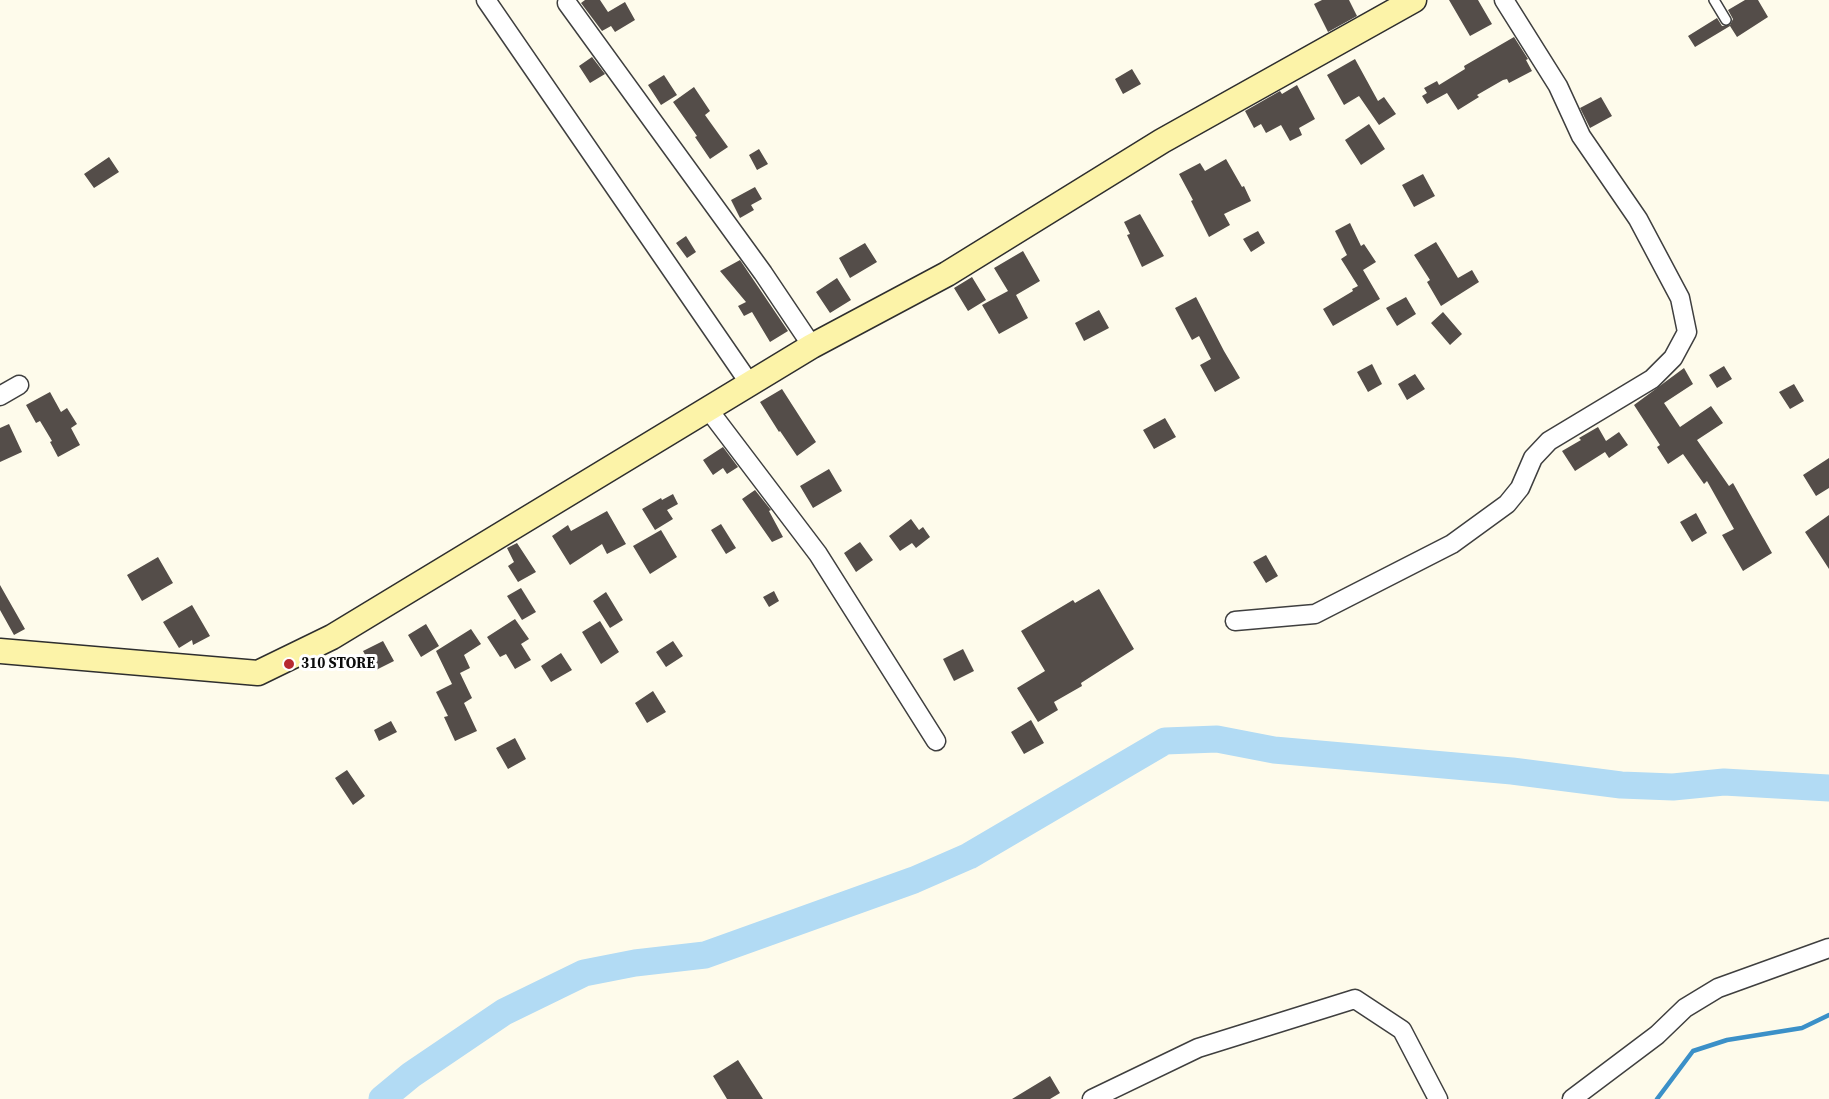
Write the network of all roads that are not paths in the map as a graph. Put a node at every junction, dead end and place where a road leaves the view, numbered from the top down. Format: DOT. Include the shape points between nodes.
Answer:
graph roads {
  1 [pos="486,0"];
  2 [pos="1414,0"];
  3 [pos="1504,0"];
  4 [pos="1714,0"];
  5 [pos="567,3"];
  6 [pos="1726,20"];
  7 [pos="812,346"];
  8 [pos="750,384"];
  9 [pos="19,385"];
  10 [pos="0,396"];
  11 [pos="708,409"];
  12 [pos="1235,621"];
  13 [pos="0,651"];
  14 [pos="936,741"];
  15 [pos="1829,948"];
  16 [pos="1092,1099"];
  17 [pos="1438,1099"];
  18 [pos="1572,1099"];
  1 -- 8 [label="street"];
  2 -- 7 [label="street" via="1162,141 947,274"];
  3 -- 12 [label="street" via="1558,86 1581,136 1638,219 1680,298 1687,332 1673,358 1652,379 1550,441 1533,458 1520,488 1507,504 1452,544 1316,614"];
  4 -- 6 [label="lane"];
  5 -- 7 [label="street"];
  7 -- 8 [label="street"];
  8 -- 11 [label="street"];
  9 -- 10 [label="street"];
  11 -- 13 [label="street" via="332,637 258,673"];
  11 -- 14 [label="street" via="818,554"];
  15 -- 18 [label="street" via="1718,988 1685,1008 1657,1035"];
  16 -- 17 [label="street" via="1198,1048 1354,999 1402,1030"];
}
